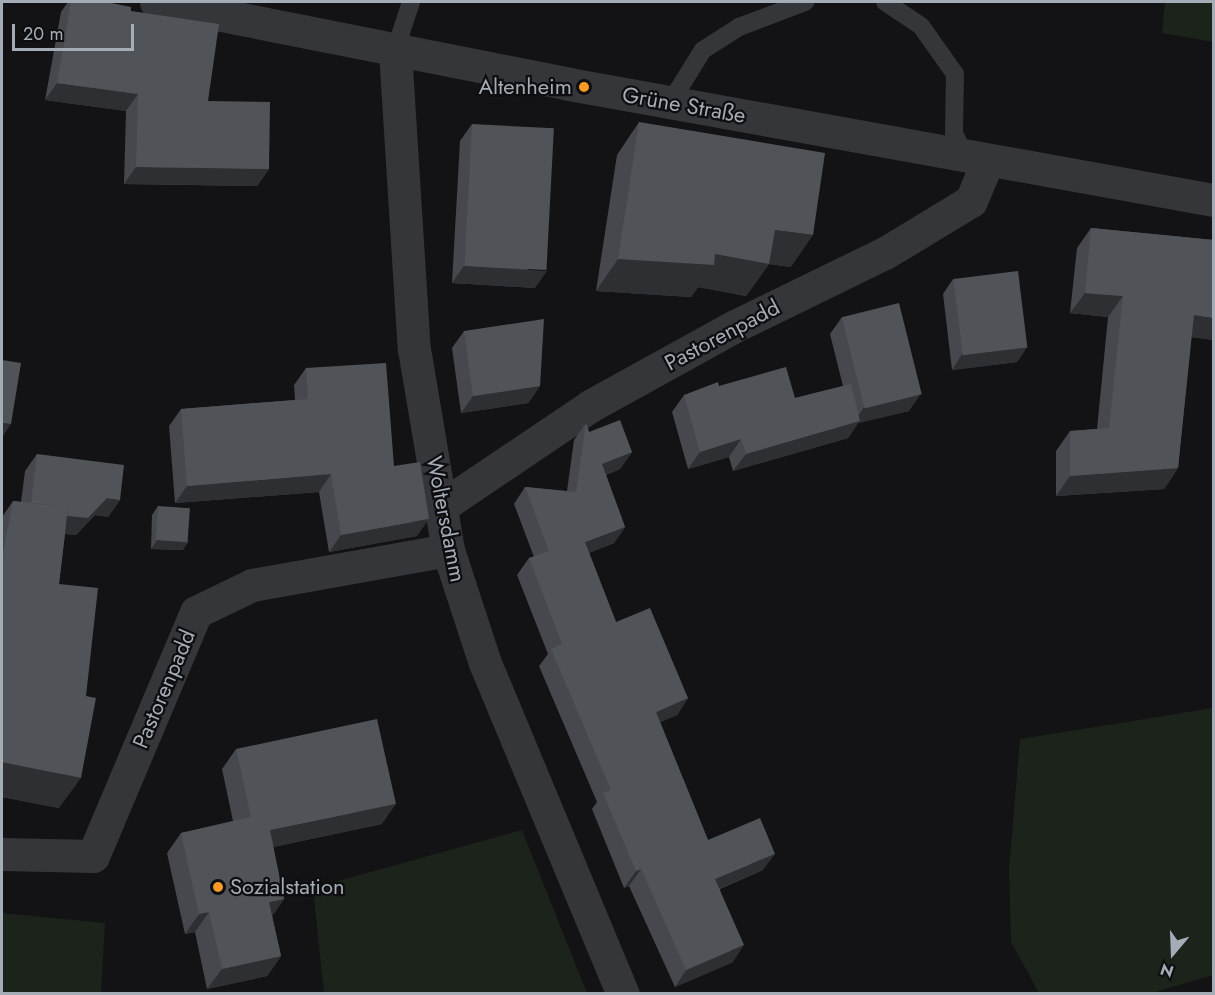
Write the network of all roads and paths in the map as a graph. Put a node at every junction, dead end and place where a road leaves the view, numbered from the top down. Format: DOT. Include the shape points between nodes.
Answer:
graph roads {
  1 [pos="156,2"];
  2 [pos="411,2"];
  3 [pos="805,2"];
  4 [pos="885,2"];
  5 [pos="395,51"];
  6 [pos="670,103"];
  7 [pos="976,158"];
  8 [pos="1214,200"];
  9 [pos="442,506"];
  10 [pos="448,550"];
  11 [pos="2,854"];
  12 [pos="623,993"];
  1 -- 5 [label="street, Grüne Straße"];
  2 -- 5 [label="lane"];
  3 -- 6 [label="lane" via="739,27 704,50"];
  4 -- 7 [label="lane" via="921,26 955,74 954,133"];
  5 -- 6 [label="street, Grüne Straße"];
  5 -- 9 [label="street, Woltersdamm" via="414,349"];
  6 -- 7 [label="street, Grüne Straße"];
  7 -- 8 [label="street, Grüne Straße"];
  7 -- 9 [label="street, Pastorenpadd" via="970,201 885,253 735,326 590,406"];
  9 -- 10 [label="street, Woltersdamm"];
  10 -- 11 [label="street, Pastorenpadd" via="252,585 196,612 93,856"];
  10 -- 12 [label="street, Woltersdamm" via="485,663"];
}
